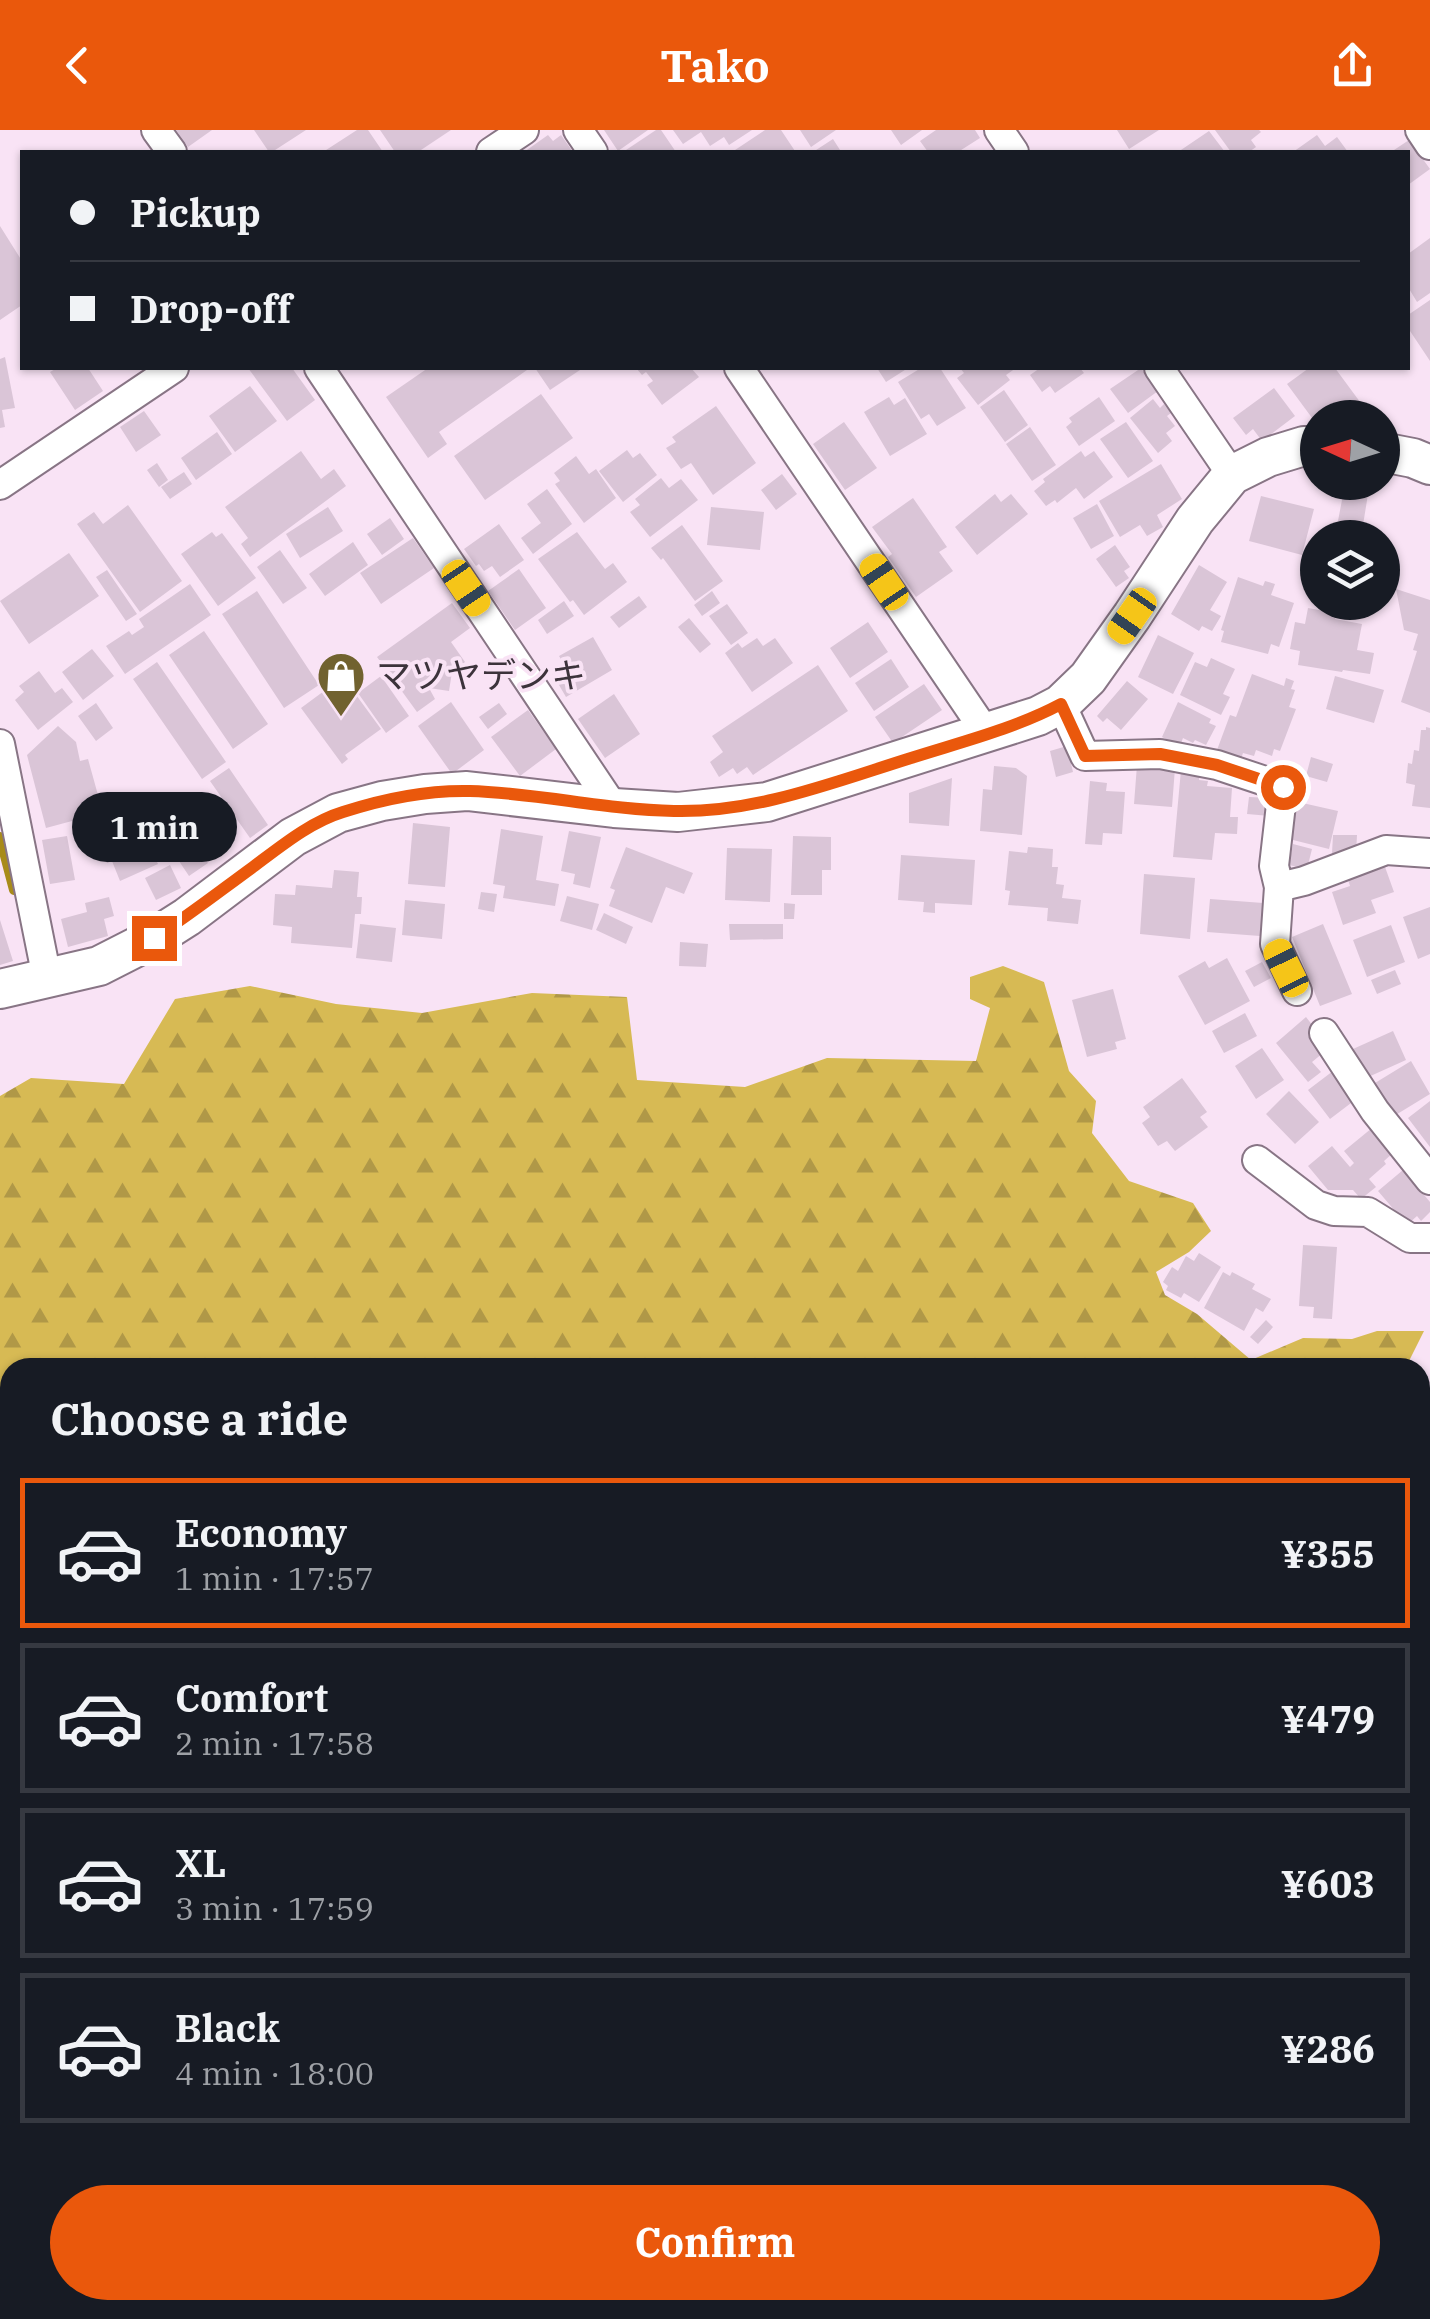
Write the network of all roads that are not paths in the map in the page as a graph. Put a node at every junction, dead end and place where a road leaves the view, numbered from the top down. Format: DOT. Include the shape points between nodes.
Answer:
graph roads {
  1 [pos="524,130"];
  2 [pos="1420,130"];
  3 [pos="1430,145"];
  4 [pos="494,150"];
  5 [pos="171,370"];
  6 [pos="320,370"];
  7 [pos="739,370"];
  8 [pos="1160,370"];
  9 [pos="1300,447"];
  10 [pos="1400,455"];
  11 [pos="1430,465"];
  12 [pos="1232,475"];
  13 [pos="0,486"];
  14 [pos="1061,704"];
  15 [pos="987,734"];
  16 [pos="0,744"];
  17 [pos="614,808"];
  18 [pos="1430,853"];
  19 [pos="1279,887"];
  20 [pos="47,978"];
  21 [pos="0,989"];
  22 [pos="1298,991"];
  23 [pos="1324,1032"];
  24 [pos="1256,1160"];
  25 [pos="1430,1180"];
  26 [pos="1430,1238"];
  1 -- 4 [label="street"];
  2 -- 3 [label="street"];
  5 -- 13 [label="street"];
  6 -- 17 [label="street"];
  7 -- 15 [label="street"];
  8 -- 12 [label="street"];
  9 -- 12 [label="street"];
  10 -- 11 [label="street"];
  12 -- 14 [label="street" via="1088,678"];
  14 -- 15 [label="street"];
  14 -- 19 [label="street" via="1085,756 1160,754 1283,787 1274,866"];
  15 -- 17 [label="street" via="766,802 678,812"];
  16 -- 20 [label="street"];
  17 -- 20 [label="street" via="468,791 338,813 293,837 154,938 99,966"];
  18 -- 19 [label="street" via="1386,850"];
  19 -- 22 [label="street" via="1275,944"];
  20 -- 21 [label="street"];
  23 -- 25 [label="street"];
  24 -- 26 [label="street" via="1316,1205 1368,1212 1410,1238"];
}
